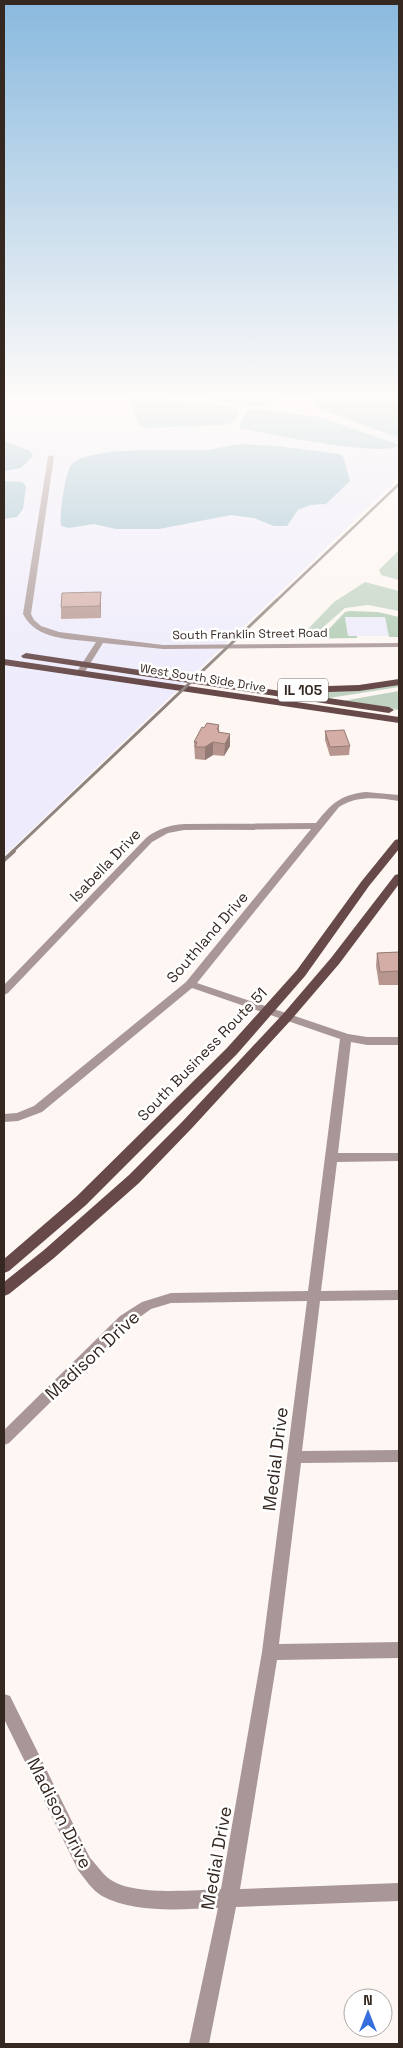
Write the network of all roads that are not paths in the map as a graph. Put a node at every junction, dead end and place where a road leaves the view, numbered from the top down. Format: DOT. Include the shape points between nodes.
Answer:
graph roads {
  1 [pos="45,495"];
  2 [pos="101,640"];
  3 [pos="399,645"];
  4 [pos="4,653"];
  5 [pos="4,662"];
  6 [pos="82,669"];
  7 [pos="207,682"];
  8 [pos="399,682"];
  9 [pos="399,690"];
  10 [pos="328,700"];
  11 [pos="278,702"];
  12 [pos="399,711"];
  13 [pos="399,720"];
  14 [pos="399,798"];
  15 [pos="317,826"];
  16 [pos="399,842"];
  17 [pos="399,877"];
  18 [pos="190,984"];
  19 [pos="4,991"];
  20 [pos="268,1010"];
  21 [pos="287,1017"];
  22 [pos="346,1037"];
  23 [pos="399,1041"];
  24 [pos="4,1118"];
  25 [pos="399,1157"];
  26 [pos="331,1158"];
  27 [pos="4,1267"];
  28 [pos="4,1290"];
  29 [pos="399,1295"];
  30 [pos="312,1296"];
  31 [pos="4,1439"];
  32 [pos="294,1456"];
  33 [pos="399,1456"];
  34 [pos="399,1650"];
  35 [pos="270,1652"];
  36 [pos="4,1702"];
  37 [pos="399,1892"];
  38 [pos="229,1898"];
  39 [pos="199,2044"];
  1 -- 2 [label="street, South Franklin Street Road" via="28,619 42,630"];
  2 -- 3 [label="street, South Franklin Street Road" via="163,647"];
  2 -- 6 [label="street"];
  4 -- 6 [label="main road, West South Side Drive / IL 105"];
  5 -- 6 [label="main road, West South Side Drive / IL 105"];
  6 -- 7 [label="main road, West South Side Drive / IL 105"];
  6 -- 11 [label="main road, West South Side Drive / IL 105"];
  7 -- 8 [label="main road, IL 105" via="321,690"];
  7 -- 10 [label="main road, West South Side Drive"];
  9 -- 10 [label="main road, IL 105"];
  10 -- 11 [label="main road, IL 105"];
  10 -- 12 [label="main road, West South Side Drive"];
  11 -- 13 [label="main road, West South Side Drive"];
  14 -- 15 [label="street, Southland Drive" via="350,797 336,805"];
  15 -- 18 [label="street, Southland Drive"];
  15 -- 19 [label="street, Isabella Drive" via="184,827 159,832"];
  16 -- 20 [label="main road, South Business Route 51"];
  17 -- 21 [label="main road"];
  18 -- 20 [label="street"];
  18 -- 24 [label="street, Southland Drive" via="38,1109 18,1117"];
  20 -- 21 [label="street"];
  20 -- 27 [label="main road, South Business Route 51" via="232,1051 81,1201"];
  21 -- 22 [label="street"];
  21 -- 28 [label="main road" via="134,1179"];
  22 -- 23 [label="street"];
  22 -- 26 [label="street, Medial Drive"];
  25 -- 26 [label="street"];
  26 -- 30 [label="street, Medial Drive"];
  29 -- 30 [label="street, Madison Drive"];
  30 -- 31 [label="street, Madison Drive" via="171,1298 148,1304 125,1320"];
  30 -- 32 [label="street, Medial Drive"];
  32 -- 33 [label="street"];
  32 -- 35 [label="street, Medial Drive"];
  34 -- 35 [label="street"];
  35 -- 38 [label="street, Medial Drive"];
  36 -- 38 [label="street, Madison Drive" via="84,1864 99,1882 117,1893 151,1899"];
  37 -- 38 [label="street, Madison Drive"];
  38 -- 39 [label="street, Medial Drive"];
}
